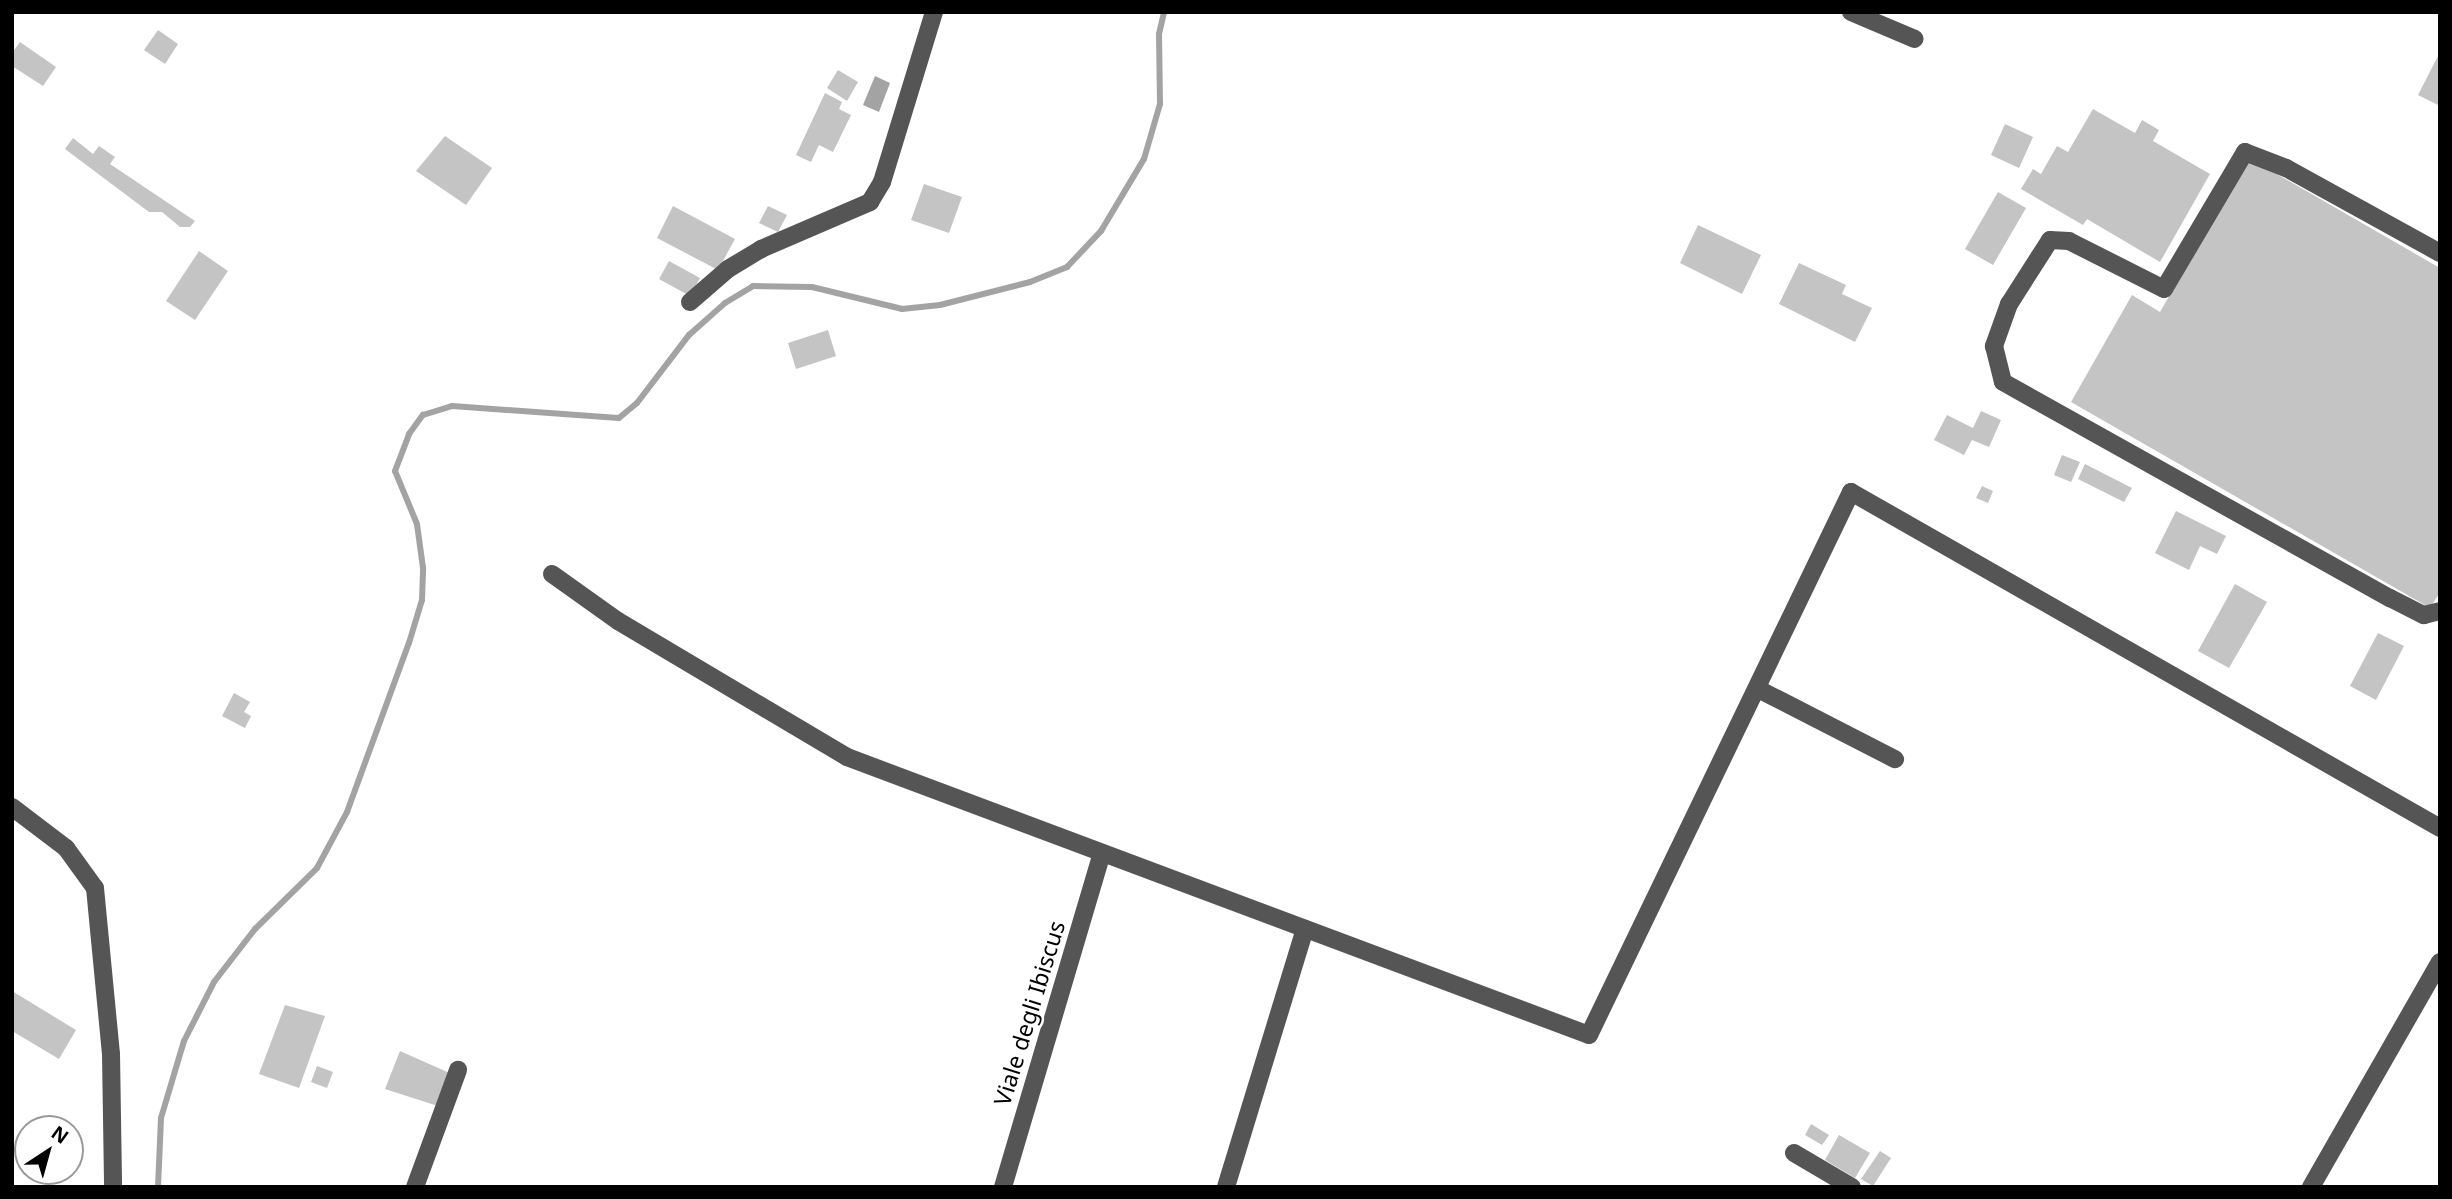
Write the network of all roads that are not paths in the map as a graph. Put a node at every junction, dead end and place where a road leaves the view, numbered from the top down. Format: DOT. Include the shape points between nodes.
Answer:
graph roads {
  1 [pos="934,12"];
  2 [pos="1851,12"];
  3 [pos="1915,39"];
  4 [pos="2440,253"];
  5 [pos="690,302"];
  6 [pos="552,574"];
  7 [pos="2440,611"];
  8 [pos="1758,689"];
  9 [pos="1895,759"];
  10 [pos="12,807"];
  11 [pos="2440,828"];
  12 [pos="1102,853"];
  13 [pos="1305,929"];
  14 [pos="2440,962"];
  15 [pos="458,1070"];
  16 [pos="1794,1153"];
  17 [pos="113,1187"];
  18 [pos="415,1187"];
  19 [pos="1003,1187"];
  20 [pos="1226,1187"];
  21 [pos="1852,1187"];
  22 [pos="2311,1187"];
  1 -- 5 [label="street" via="882,182 870,202 761,249 728,269"];
  2 -- 3 [label="street"];
  4 -- 7 [label="street" via="2286,168 2245,152 2164,289 2069,241 2050,240 2009,304 1994,346 2003,382 2390,598 2424,615"];
  6 -- 12 [label="street" via="618,621 847,757"];
  8 -- 9 [label="street"];
  8 -- 11 [label="street" via="1851,492"];
  8 -- 13 [label="street" via="1589,1035"];
  10 -- 17 [label="street" via="66,848 95,888 111,1054"];
  12 -- 13 [label="street"];
  12 -- 19 [label="street, Viale degli Ibiscus"];
  13 -- 20 [label="street"];
  14 -- 22 [label="street"];
  15 -- 18 [label="street"];
  16 -- 21 [label="street"];
}
